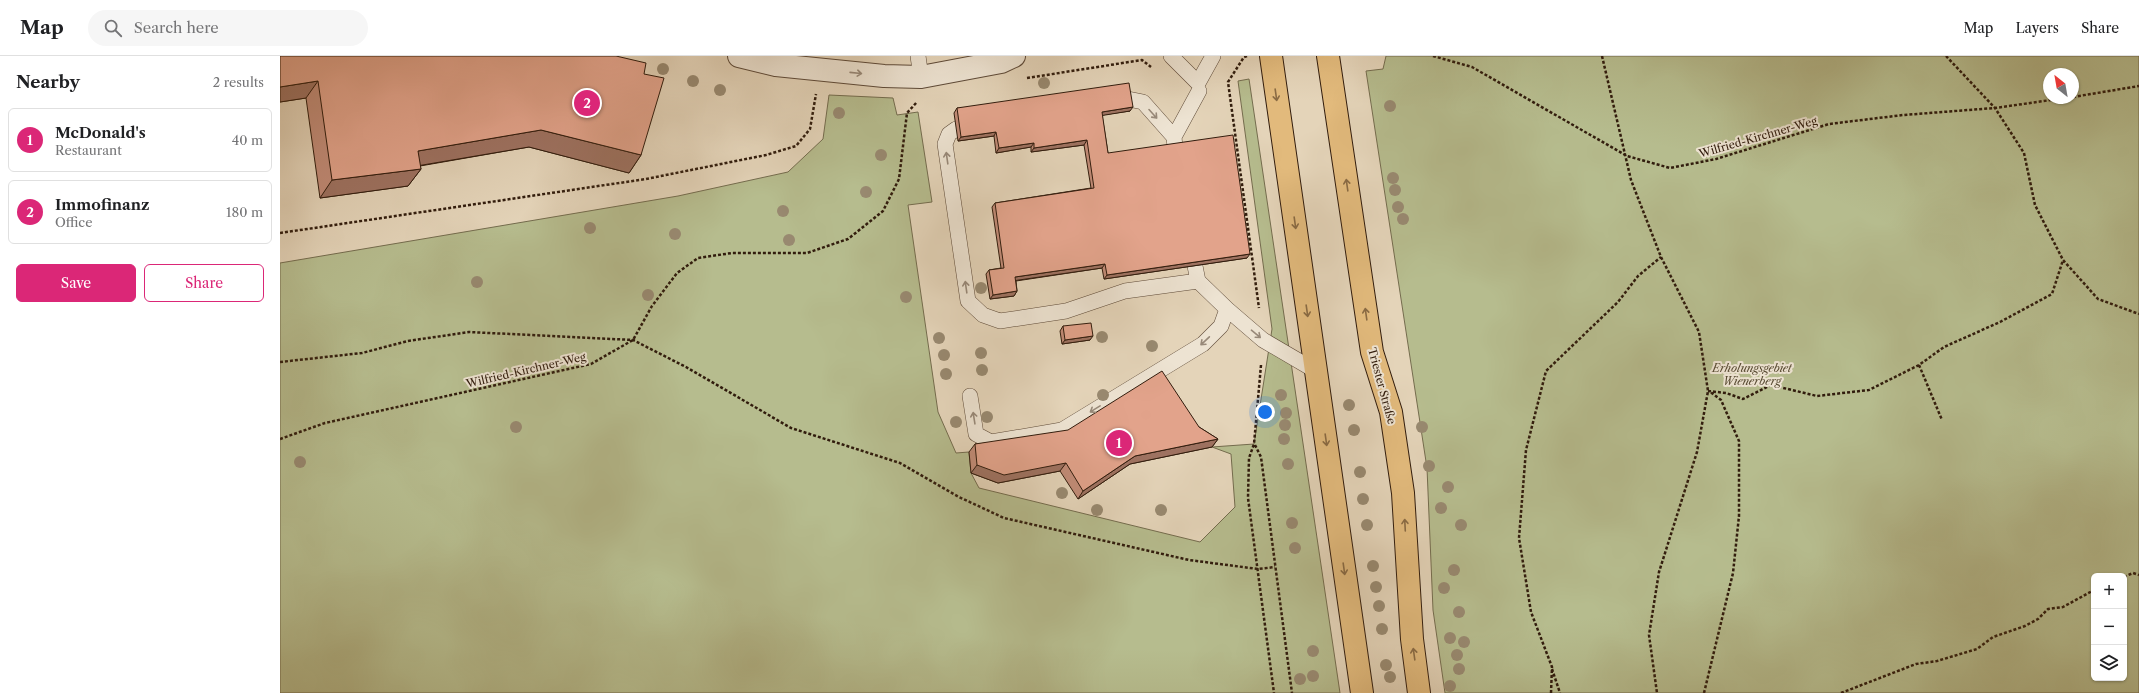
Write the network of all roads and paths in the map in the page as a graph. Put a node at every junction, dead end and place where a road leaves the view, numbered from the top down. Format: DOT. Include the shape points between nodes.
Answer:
graph roads {
  1 [pos="740,56"];
  2 [pos="1014,56"];
  3 [pos="1171,56"];
  4 [pos="1213,56"];
  5 [pos="1271,56"];
  6 [pos="1328,56"];
  7 [pos="1433,56"];
  8 [pos="1602,56"];
  9 [pos="1946,56"];
  10 [pos="1244,57"];
  11 [pos="819,63"];
  12 [pos="919,66"];
  13 [pos="1155,70"];
  14 [pos="1025,79"];
  15 [pos="1228,82"];
  16 [pos="2139,86"];
  17 [pos="1198,87"];
  18 [pos="2079,96"];
  19 [pos="919,99"];
  20 [pos="1128,99"];
  21 [pos="2043,101"];
  22 [pos="1995,108"];
  23 [pos="956,130"];
  24 [pos="1627,156"];
  25 [pos="280,233"];
  26 [pos="1661,257"];
  27 [pos="2063,260"];
  28 [pos="1195,266"];
  29 [pos="1198,281"];
  30 [pos="1227,309"];
  31 [pos="2139,314"];
  32 [pos="633,340"];
  33 [pos="1263,340"];
  34 [pos="280,362"];
  35 [pos="1919,365"];
  36 [pos="1316,371"];
  37 [pos="1708,391"];
  38 [pos="970,396"];
  39 [pos="1942,420"];
  40 [pos="280,439"];
  41 [pos="1254,444"];
  42 [pos="1275,567"];
  43 [pos="1258,569"];
  44 [pos="2139,575"];
  45 [pos="2127,576"];
  46 [pos="2091,592"];
  47 [pos="1552,667"];
  48 [pos="1274,693"];
  49 [pos="1292,693"];
  50 [pos="1362,693"];
  51 [pos="1419,693"];
  52 [pos="1552,693"];
  53 [pos="1560,693"];
  54 [pos="1657,693"];
  55 [pos="1704,693"];
  56 [pos="1842,693"];
  1 -- 11 [label="street" via="776,65"];
  2 -- 12 [label="street" via="1001,62"];
  3 -- 17 [label="lane"];
  4 -- 17 [label="lane"];
  5 -- 36 [label="main road, one-way"];
  51 -- 6 [label="main road, Triester Straße, one-way" via="1412,639 1401,479 1391,412 1372,352"];
  7 -- 24 [label="path, Wilfried-Kirchner-Weg" via="1472,67"];
  8 -- 24 [label="path"];
  9 -- 22 [label="path"];
  10 -- 15 [label="path"];
  11 -- 12 [label="street, one-way" via="884,76"];
  11 -- 25 [label="path" via="816,101 810,130 796,146 766,155 646,179"];
  13 -- 14 [label="path" via="1142,60"];
  15 -- 17 [label="path"];
  15 -- 33 [label="path"];
  16 -- 18 [label="path"];
  20 -- 17 [label="lane, one-way" via="1143,102 1174,142"];
  19 -- 32 [label="path" via="908,113 899,179 883,211 848,239 807,253 732,253 698,258 677,273 652,306"];
  21 -- 22 [label="path, Wilfried-Kirchner-Weg"];
  22 -- 24 [label="path, Wilfried-Kirchner-Weg" via="1829,124 1716,159 1670,168"];
  22 -- 27 [label="path" via="2024,153 2036,205"];
  29 -- 23 [label="lane, one-way" via="1125,291 1066,311 1000,321 983,315 968,301 945,144 949,134"];
  24 -- 26 [label="path" via="1631,180"];
  26 -- 37 [label="path" via="1699,332"];
  26 -- 47 [label="path" via="1638,276 1618,302 1546,371 1544,378 1526,450 1519,538 1531,612"];
  27 -- 31 [label="path" via="2098,299"];
  27 -- 35 [label="path" via="2052,294 2000,322 1944,347"];
  28 -- 29 [label="lane"];
  29 -- 30 [label="lane"];
  30 -- 33 [label="lane, one-way"];
  30 -- 38 [label="lane, one-way" via="1221,326 1203,344 1062,430 991,442 976,434"];
  32 -- 34 [label="path" via="469,332 408,341 362,352"];
  32 -- 40 [label="path, Wilfried-Kirchner-Weg" via="591,364 325,423"];
  32 -- 43 [label="path" via="686,367 791,428 900,463 960,497 1004,518 1189,560"];
  33 -- 36 [label="lane"];
  33 -- 41 [label="path"];
  35 -- 37 [label="path" via="1869,390 1817,396 1771,385 1743,399 1726,393"];
  35 -- 39 [label="path"];
  36 -- 50 [label="main road, one-way"];
  37 -- 54 [label="path" via="1697,452 1659,572 1648,635"];
  37 -- 55 [label="path" via="1721,400 1739,441 1739,516 1733,573"];
  41 -- 42 [label="path" via="1261,457"];
  41 -- 43 [label="path" via="1249,458 1248,498"];
  42 -- 43 [label="path"];
  42 -- 49 [label="path"];
  43 -- 48 [label="path"];
  44 -- 45 [label="path" via="2133,573"];
  46 -- 56 [label="path" via="2063,607 2048,609 2038,619 1993,637 1977,648 1937,661 1916,664"];
  47 -- 52 [label="path"];
  47 -- 53 [label="path"];
}
